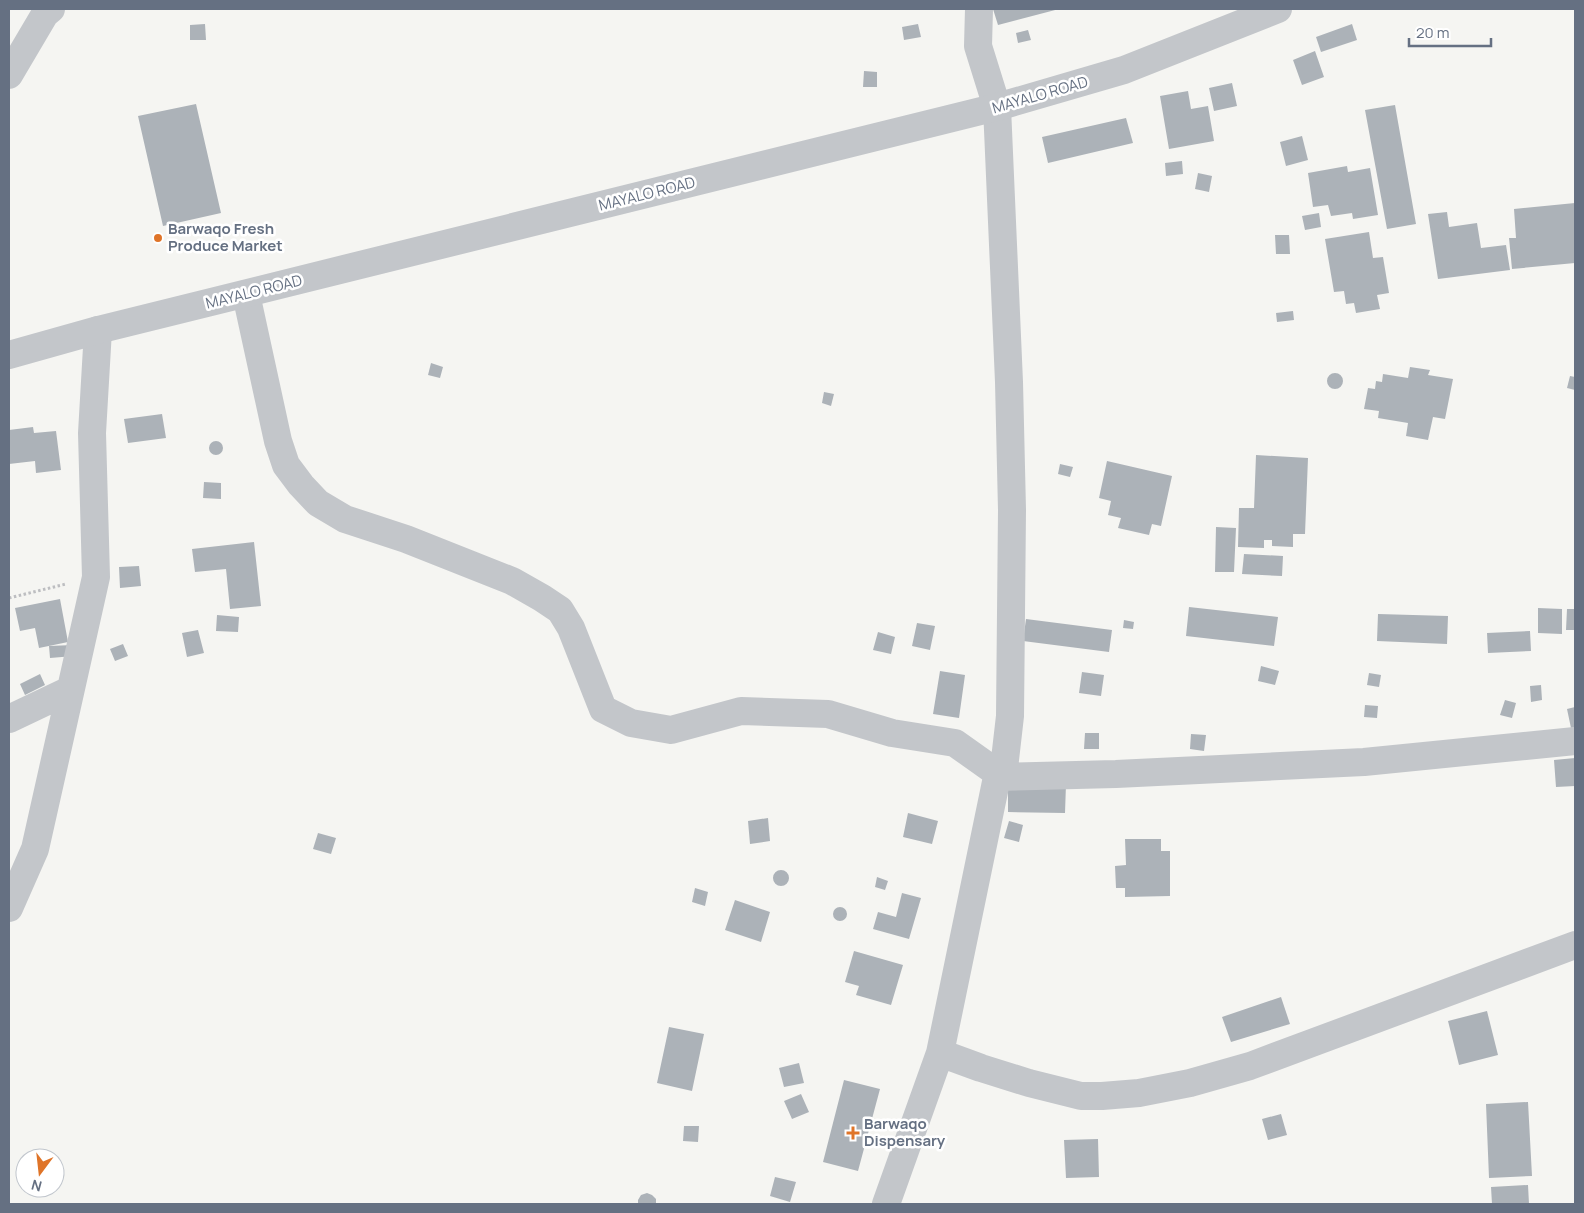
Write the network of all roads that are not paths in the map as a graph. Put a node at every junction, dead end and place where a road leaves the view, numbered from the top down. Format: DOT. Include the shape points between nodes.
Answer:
graph roads {
  1 [pos="979,9"];
  2 [pos="1278,9"];
  3 [pos="48,11"];
  4 [pos="9,75"];
  5 [pos="997,108"];
  6 [pos="246,294"];
  7 [pos="98,330"];
  8 [pos="9,355"];
  9 [pos="70,690"];
  10 [pos="9,719"];
  11 [pos="1575,741"];
  12 [pos="1003,777"];
  13 [pos="9,908"];
  14 [pos="1575,946"];
  15 [pos="940,1053"];
  16 [pos="886,1204"];
  1 -- 5 [label="street" via="978,46"];
  2 -- 5 [label="street, MAYALO ROAD" via="1124,70"];
  3 -- 4 [label="street"];
  5 -- 6 [label="street, MAYALO ROAD"];
  5 -- 12 [label="street" via="1010,382 1012,510 1010,716"];
  6 -- 7 [label="street, MAYALO ROAD"];
  6 -- 12 [label="street" via="278,441 286,465 301,485 318,503 346,519 406,539 512,582 560,610 571,628 603,709 631,723 671,730 742,711 828,714 892,733 955,742"];
  7 -- 8 [label="street, MAYALO ROAD"];
  7 -- 9 [label="street" via="92,433 96,577"];
  9 -- 10 [label="street"];
  9 -- 13 [label="street" via="34,849"];
  11 -- 12 [label="street" via="1364,762"];
  12 -- 15 [label="street" via="997,777"];
  14 -- 15 [label="street" via="1250,1066 1139,1094 1074,1094 1029,1083"];
  15 -- 16 [label="street"];
}
